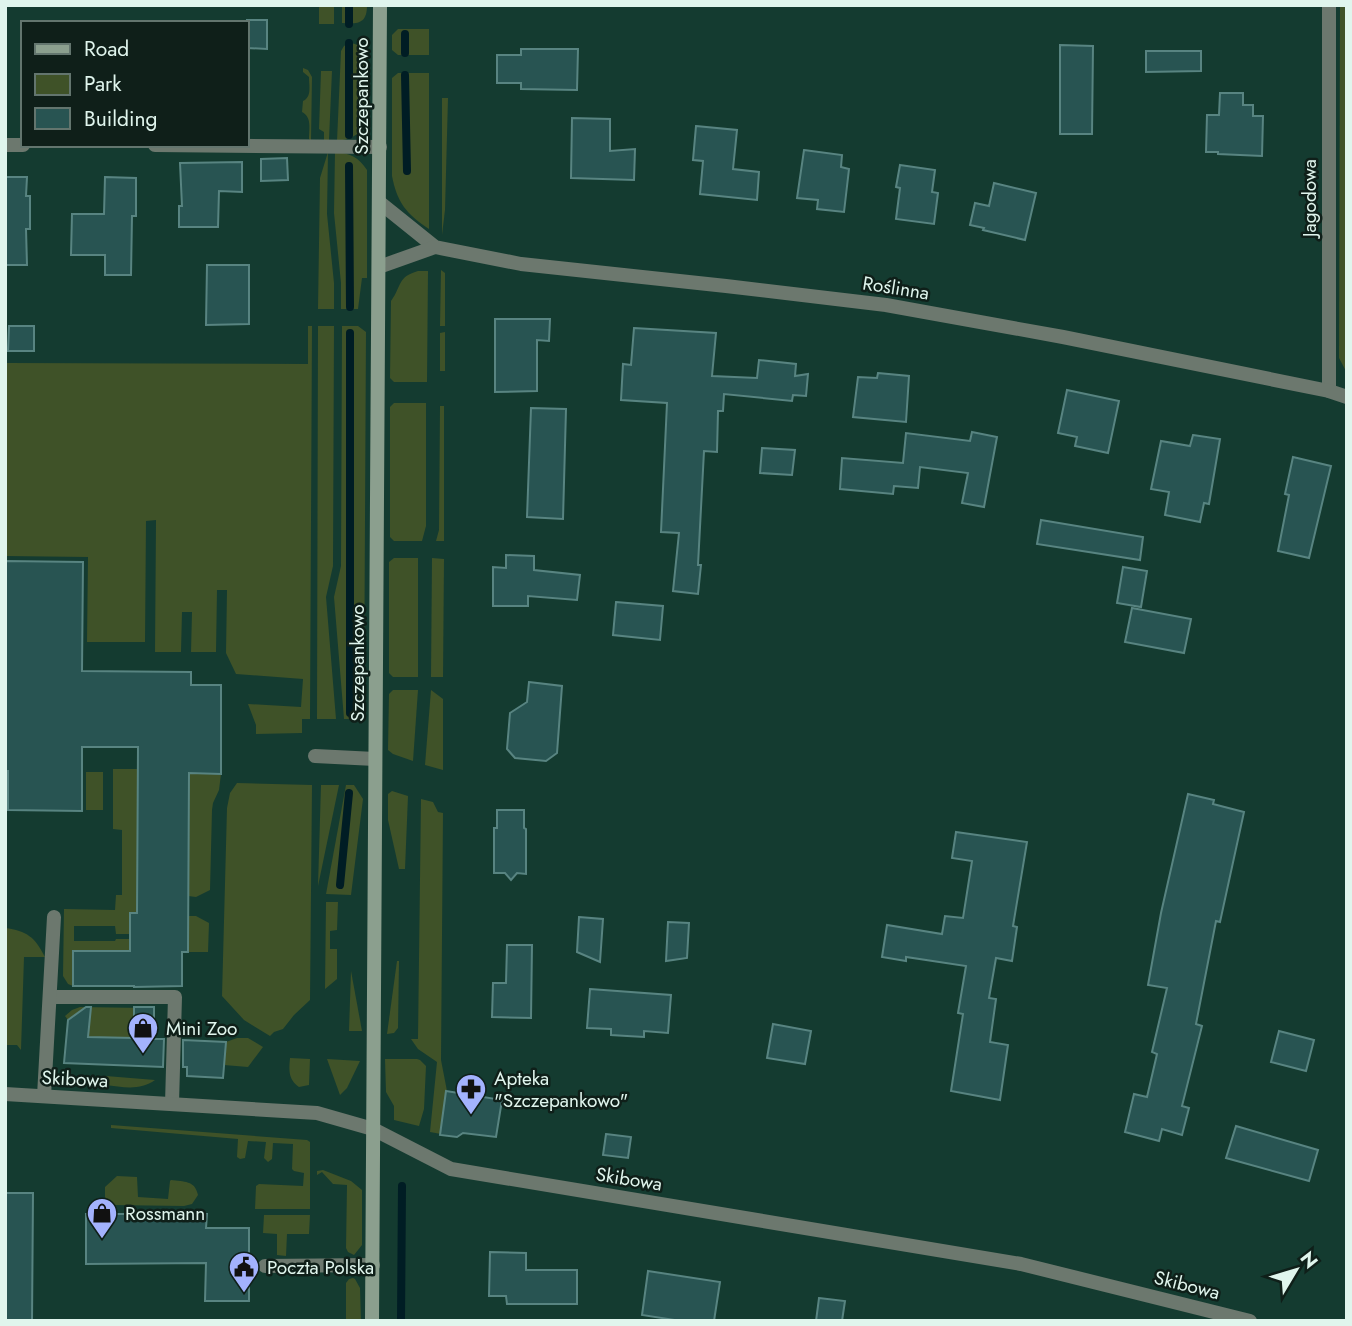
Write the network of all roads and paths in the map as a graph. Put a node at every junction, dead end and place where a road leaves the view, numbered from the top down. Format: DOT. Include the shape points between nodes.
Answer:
graph roads {
  1 [pos="380,5"];
  2 [pos="1329,5"];
  3 [pos="248,146"];
  4 [pos="380,147"];
  5 [pos="379,202"];
  6 [pos="435,247"];
  7 [pos="379,267"];
  8 [pos="1329,391"];
  9 [pos="1347,397"];
  10 [pos="315,756"];
  11 [pos="376,760"];
  12 [pos="54,917"];
  13 [pos="50,997"];
  14 [pos="5,1094"];
  15 [pos="44,1096"];
  16 [pos="172,1104"];
  17 [pos="373,1129"];
  18 [pos="373,1265"];
  19 [pos="265,1266"];
  20 [pos="372,1321"];
  21 [pos="1250,1321"];
  1 -- 4 [label="street, Szczepankowo"];
  2 -- 8 [label="street, Jagodowa"];
  3 -- 4 [label="street"];
  4 -- 5 [label="street, Szczepankowo"];
  5 -- 6 [label="street, Roślinna"];
  5 -- 7 [label="street, Szczepankowo"];
  6 -- 7 [label="street"];
  6 -- 8 [label="street, Roślinna" via="521,264 886,305"];
  7 -- 11 [label="street, Szczepankowo"];
  8 -- 9 [label="street, Roślinna"];
  10 -- 11 [label="street"];
  11 -- 17 [label="street, Szczepankowo"];
  12 -- 13 [label="street"];
  13 -- 15 [label="street"];
  13 -- 16 [label="street" via="175,997"];
  14 -- 15 [label="street, Skibowa"];
  15 -- 16 [label="street, Skibowa"];
  16 -- 17 [label="street, Skibowa" via="317,1113"];
  17 -- 18 [label="street, Szczepankowo"];
  17 -- 21 [label="street, Skibowa" via="451,1169 1021,1264"];
  18 -- 19 [label="street"];
  18 -- 20 [label="street, Szczepankowo"];
}
